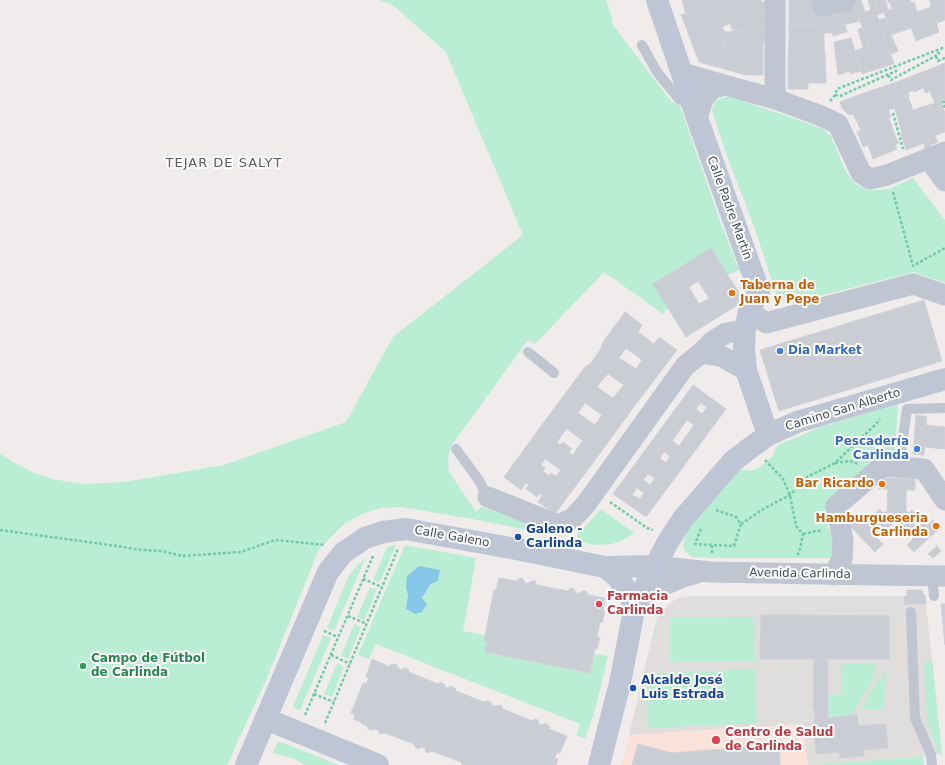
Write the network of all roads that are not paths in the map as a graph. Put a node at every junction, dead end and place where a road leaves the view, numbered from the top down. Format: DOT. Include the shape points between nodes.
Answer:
graph roads {
  1 [pos="657,0"];
  2 [pos="775,0"];
  3 [pos="846,0"];
  4 [pos="822,6"];
  5 [pos="642,45"];
  6 [pos="682,73"];
  7 [pos="725,85"];
  8 [pos="775,99"];
  9 [pos="695,112"];
  10 [pos="937,156"];
  11 [pos="945,181"];
  12 [pos="945,295"];
  13 [pos="747,321"];
  14 [pos="528,352"];
  15 [pos="701,353"];
  16 [pos="746,370"];
  17 [pos="554,373"];
  18 [pos="945,379"];
  19 [pos="944,408"];
  20 [pos="768,436"];
  21 [pos="456,449"];
  22 [pos="899,467"];
  23 [pos="488,497"];
  24 [pos="945,500"];
  25 [pos="661,536"];
  26 [pos="707,565"];
  27 [pos="655,566"];
  28 [pos="605,567"];
  29 [pos="834,575"];
  30 [pos="939,576"];
  31 [pos="934,596"];
  32 [pos="634,610"];
  33 [pos="912,612"];
  34 [pos="266,719"];
  35 [pos="246,765"];
  36 [pos="378,765"];
  37 [pos="599,765"];
  38 [pos="932,765"];
  1 -- 6 [label="street, Calle Padre Martín"];
  2 -- 8 [label="street"];
  3 -- 4 [label="street"];
  5 -- 9 [label="lane" via="657,72 678,99"];
  6 -- 7 [label="street"];
  6 -- 9 [label="street, Calle Padre Martín"];
  7 -- 8 [label="street"];
  7 -- 9 [label="street" via="713,88"];
  8 -- 10 [label="street" via="819,114 838,124 861,173 878,177"];
  9 -- 13 [label="street, Calle Padre Martín" via="759,291"];
  10 -- 11 [label="street"];
  12 -- 13 [label="street" via="912,284 766,323"];
  13 -- 15 [label="street" via="713,341"];
  13 -- 16 [label="street, Calle Padre Martín" via="744,349"];
  14 -- 17 [label="lane"];
  15 -- 16 [label="street" via="721,356"];
  15 -- 23 [label="street" via="685,366 586,504 572,519 558,525"];
  16 -- 20 [label="street, Calle Padre Martín"];
  18 -- 20 [label="street, Camino San Alberto" via="797,422"];
  19 -- 22 [label="lane" via="907,409"];
  20 -- 25 [label="street, Camino San Alberto" via="733,461 682,520"];
  21 -- 23 [label="lane"];
  22 -- 24 [label="street" via="924,469"];
  22 -- 29 [label="street" via="883,466 836,506 843,540 842,559"];
  25 -- 27 [label="street, Camino San Alberto"];
  25 -- 28 [label="street" via="634,559"];
  26 -- 27 [label="street, Avenida Carlinda"];
  26 -- 29 [label="street, Avenida Carlinda"];
  26 -- 32 [label="street" via="657,588"];
  27 -- 28 [label="street, Calle Galeno"];
  27 -- 32 [label="street, Camino San Alberto"];
  28 -- 32 [label="street" via="617,577 629,593"];
  28 -- 34 [label="street, Calle Galeno" via="406,529 383,532 365,538 343,552 328,572"];
  29 -- 30 [label="street, Avenida Carlinda"];
  30 -- 31 [label="lane"];
  32 -- 37 [label="street" via="620,683"];
  33 -- 38 [label="lane" via="916,718 931,755"];
  34 -- 35 [label="street, Calle Galeno"];
  34 -- 36 [label="street"];
}
